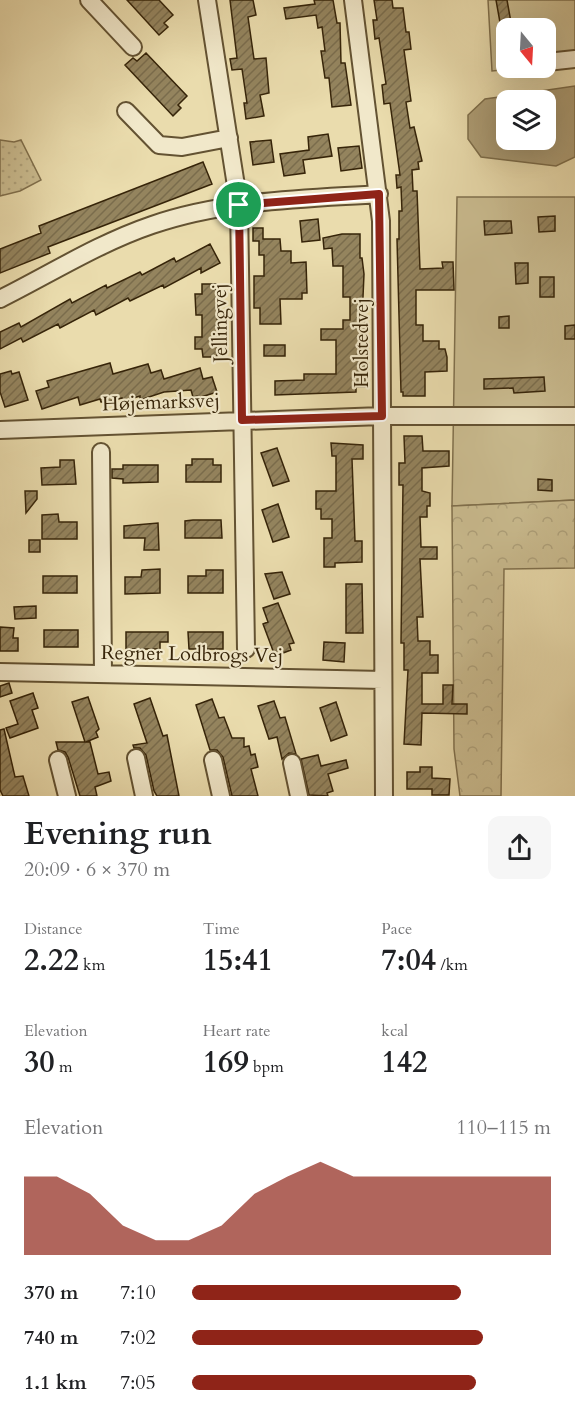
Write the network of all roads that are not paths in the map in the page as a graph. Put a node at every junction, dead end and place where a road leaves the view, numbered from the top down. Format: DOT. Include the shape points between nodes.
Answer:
graph roads {
  1 [pos="88,0"];
  2 [pos="207,0"];
  3 [pos="354,0"];
  4 [pos="133,47"];
  5 [pos="575,59"];
  6 [pos="556,61"];
  7 [pos="126,111"];
  8 [pos="229,138"];
  9 [pos="379,194"];
  10 [pos="239,205"];
  11 [pos="0,299"];
  12 [pos="382,416"];
  13 [pos="575,416"];
  14 [pos="242,420"];
  15 [pos="0,430"];
  16 [pos="101,452"];
  17 [pos="246,649"];
  18 [pos="0,672"];
  19 [pos="104,673"];
  20 [pos="383,680"];
  21 [pos="136,758"];
  22 [pos="58,760"];
  23 [pos="213,760"];
  24 [pos="292,763"];
  25 [pos="67,796"];
  26 [pos="144,796"];
  27 [pos="221,796"];
  28 [pos="299,796"];
  29 [pos="384,796"];
  1 -- 4 [label="street"];
  2 -- 8 [label="street, Jellingvej"];
  3 -- 9 [label="street, Holstedvej"];
  5 -- 6 [label="street"];
  7 -- 8 [label="street" via="159,145 182,147"];
  8 -- 10 [label="street, Jellingvej"];
  9 -- 10 [label="street"];
  9 -- 12 [label="street, Holstedvej"];
  10 -- 11 [label="street" via="154,224 104,244"];
  10 -- 14 [label="street, Jellingvej"];
  12 -- 13 [label="street, Højemarksvej"];
  12 -- 14 [label="street, Højemarksvej"];
  12 -- 20 [label="street, Holstedvej"];
  14 -- 15 [label="street, Højemarksvej"];
  14 -- 17 [label="street, Jellingvej"];
  16 -- 19 [label="street"];
  18 -- 19 [label="street, Regner Lodbrogs Vej"];
  19 -- 20 [label="street, Regner Lodbrogs Vej"];
  20 -- 29 [label="street, Holstedvej"];
  21 -- 26 [label="street"];
  22 -- 25 [label="street"];
  23 -- 27 [label="street"];
  24 -- 28 [label="street"];
}
